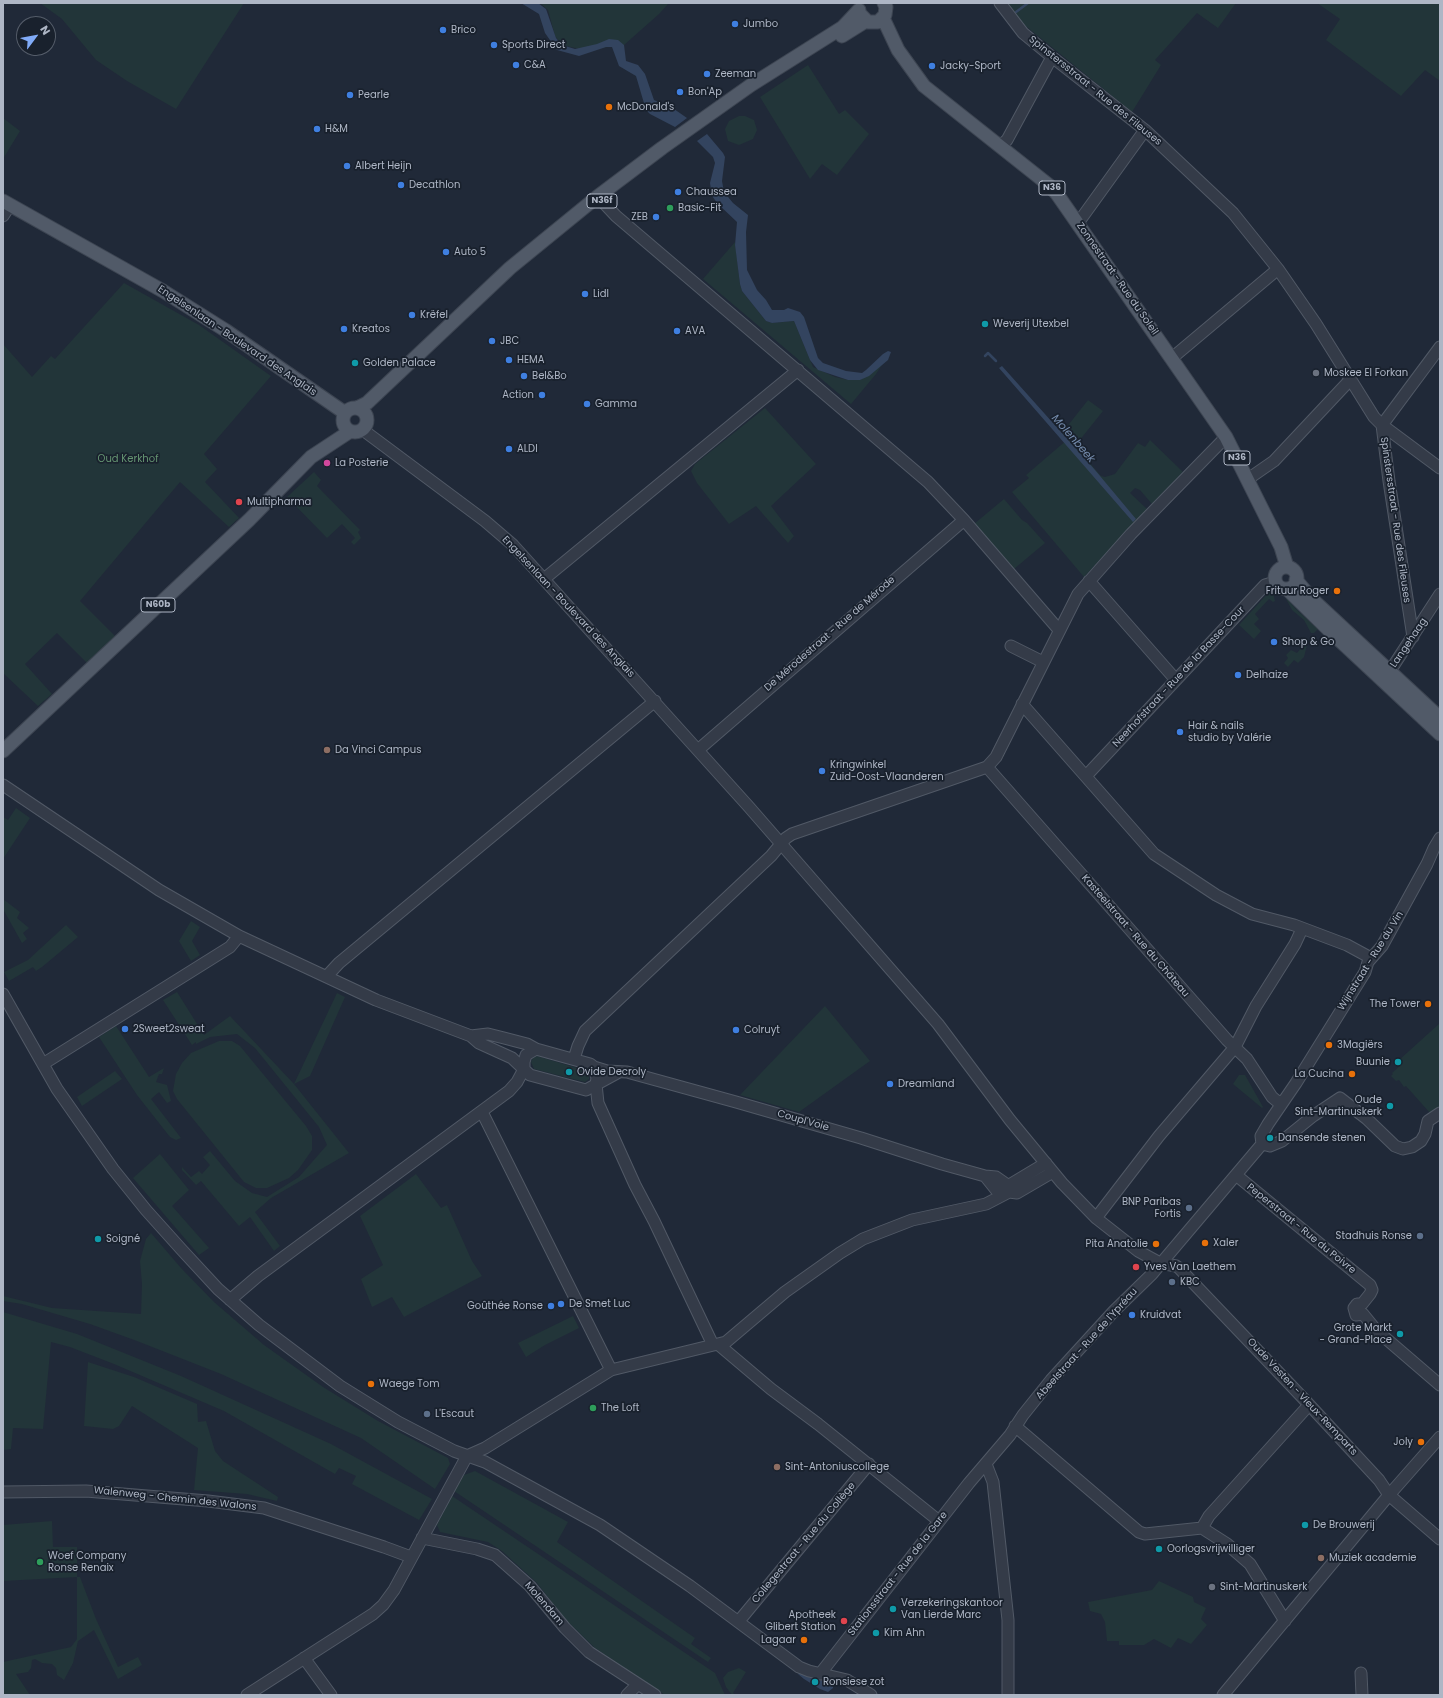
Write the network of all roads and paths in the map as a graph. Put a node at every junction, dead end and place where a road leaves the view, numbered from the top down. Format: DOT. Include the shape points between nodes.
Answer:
graph roads {
  1 [pos="1000,3"];
  2 [pos="876,11"];
  3 [pos="1052,58"];
  4 [pos="1145,130"];
  5 [pos="1000,146"];
  6 [pos="602,201"];
  7 [pos="7,203"];
  8 [pos="3,216"];
  9 [pos="1078,223"];
  10 [pos="1278,269"];
  11 [pos="1440,347"];
  12 [pos="1172,358"];
  13 [pos="798,370"];
  14 [pos="1350,380"];
  15 [pos="352,418"];
  16 [pos="1382,426"];
  17 [pos="363,430"];
  18 [pos="1226,437"];
  19 [pos="1440,468"];
  20 [pos="1248,479"];
  21 [pos="964,520"];
  22 [pos="1287,567"];
  23 [pos="544,579"];
  24 [pos="1088,581"];
  25 [pos="1275,582"];
  26 [pos="1292,584"];
  27 [pos="1440,594"];
  28 [pos="1059,630"];
  29 [pos="1413,637"];
  30 [pos="1011,646"];
  31 [pos="1043,662"];
  32 [pos="1387,676"];
  33 [pos="1176,680"];
  34 [pos="655,702"];
  35 [pos="1022,704"];
  36 [pos="1440,718"];
  37 [pos="1440,734"];
  38 [pos="698,750"];
  39 [pos="3,751"];
  40 [pos="987,767"];
  41 [pos="1086,776"];
  42 [pos="3,784"];
  43 [pos="1440,838"];
  44 [pos="781,844"];
  45 [pos="1302,929"];
  46 [pos="239,936"];
  47 [pos="1371,958"];
  48 [pos="327,976"];
  49 [pos="3,994"];
  50 [pos="471,1036"];
  51 [pos="1235,1047"];
  52 [pos="536,1050"];
  53 [pos="574,1059"];
  54 [pos="43,1064"];
  55 [pos="594,1067"];
  56 [pos="524,1068"];
  57 [pos="619,1072"];
  58 [pos="539,1078"];
  59 [pos="596,1084"];
  60 [pos="509,1091"];
  61 [pos="1283,1102"];
  62 [pos="482,1112"];
  63 [pos="1440,1113"];
  64 [pos="1010,1120"];
  65 [pos="1262,1144"];
  66 [pos="1046,1163"];
  67 [pos="1053,1172"];
  68 [pos="1236,1176"];
  69 [pos="1005,1194"];
  70 [pos="1096,1218"];
  71 [pos="1160,1263"];
  72 [pos="230,1300"];
  73 [pos="716,1345"];
  74 [pos="611,1370"];
  75 [pos="1440,1385"];
  76 [pos="1308,1405"];
  77 [pos="1015,1426"];
  78 [pos="1440,1436"];
  79 [pos="467,1456"];
  80 [pos="869,1464"];
  81 [pos="986,1464"];
  82 [pos="3,1492"];
  83 [pos="1389,1495"];
  84 [pos="939,1521"];
  85 [pos="1202,1528"];
  86 [pos="424,1533"];
  87 [pos="1440,1539"];
  88 [pos="411,1557"];
  89 [pos="739,1621"];
  90 [pos="1285,1622"];
  91 [pos="304,1658"];
  92 [pos="1361,1673"];
  93 [pos="820,1674"];
  94 [pos="638,1684"];
  95 [pos="246,1695"];
  96 [pos="331,1695"];
  97 [pos="628,1695"];
  98 [pos="655,1695"];
  99 [pos="871,1695"];
  100 [pos="1008,1695"];
  101 [pos="1223,1695"];
  102 [pos="1362,1695"];
  1 -- 3 [label="street, Spinstersstraat - Rue des Fileuses" via="1023,33"];
  2 -- 5 [label="main road, Zonnestraat - Rue du Soleil / N36" via="880,30 890,35 924,86"];
  2 -- 6 [label="main road, N36f" via="714,119"];
  2 -- 15 [label="main road, N36f" via="843,27 751,85 597,197 510,268"];
  3 -- 4 [label="street, Spinstersstraat - Rue des Fileuses"];
  3 -- 5 [label="street" via="1007,140"];
  4 -- 9 [label="street"];
  4 -- 10 [label="street, Spinstersstraat - Rue des Fileuses" via="1233,213"];
  5 -- 9 [label="main road, Zonnestraat - Rue du Soleil / N36" via="1050,186"];
  6 -- 13 [label="street" via="616,216"];
  6 -- 15 [label="main road, N36f" via="514,273 372,405"];
  7 -- 8 [label="street"];
  7 -- 15 [label="main road, Engelsenlaan - Boulevard des Anglais" via="163,291 225,330"];
  9 -- 12 [label="main road, Zonnestraat - Rue du Soleil / N36"];
  10 -- 12 [label="street"];
  10 -- 14 [label="street, Spinstersstraat - Rue des Fileuses"];
  11 -- 16 [label="street"];
  12 -- 18 [label="main road, Zonnestraat - Rue du Soleil / N36"];
  13 -- 21 [label="street" via="928,482"];
  13 -- 23 [label="street"];
  14 -- 16 [label="street, Spinstersstraat - Rue des Fileuses"];
  14 -- 20 [label="street" via="1274,461"];
  15 -- 17 [label="main road" via="366,425"];
  15 -- 39 [label="main road, N60b" via="249,520"];
  16 -- 19 [label="street"];
  16 -- 29 [label="street, Spinstersstraat - Rue des Fileuses"];
  17 -- 23 [label="street, Engelsenlaan - Boulevard des Anglais" via="485,520 513,545"];
  18 -- 20 [label="main road, Zonnestraat - Rue du Soleil / N36"];
  18 -- 24 [label="street"];
  20 -- 22 [label="main road, Zonnestraat - Rue du Soleil / N36" via="1281,547"];
  21 -- 28 [label="street"];
  21 -- 38 [label="street, De Mérodestraat - Rue de Mérode"];
  22 -- 25 [label="main road" via="1277,571"];
  22 -- 26 [label="main road, N36" via="1293,570"];
  23 -- 34 [label="street, Engelsenlaan - Boulevard des Anglais"];
  24 -- 28 [label="street"];
  24 -- 33 [label="street"];
  25 -- 26 [label="main road, N36" via="1279,587"];
  25 -- 33 [label="street, Neerhofstraat - Rue de la Basse-Cour" via="1265,585"];
  26 -- 32 [label="main road, N36" via="1299,602"];
  27 -- 29 [label="street, Langehaag"];
  28 -- 31 [label="street"];
  29 -- 32 [label="street, Langehaag"];
  30 -- 31 [label="street"];
  31 -- 35 [label="street"];
  32 -- 36 [label="main road, N36"];
  32 -- 37 [label="main road, N36"];
  33 -- 41 [label="street, Neerhofstraat - Rue de la Basse-Cour"];
  34 -- 38 [label="street, Engelsenlaan - Boulevard des Anglais"];
  34 -- 48 [label="street" via="339,963"];
  35 -- 40 [label="street" via="996,756"];
  35 -- 41 [label="street"];
  38 -- 44 [label="street, Engelsenlaan - Boulevard des Anglais"];
  40 -- 44 [label="street" via="792,834"];
  40 -- 51 [label="street, Kasteelstraat - Rue du Château"];
  41 -- 45 [label="street" via="1154,854 1216,895 1246,911"];
  42 -- 46 [label="street" via="159,890"];
  43 -- 47 [label="street, Wijnstraat - Rue du Vin" via="1382,946"];
  44 -- 53 [label="street" via="585,1031"];
  44 -- 64 [label="street, Engelsenlaan - Boulevard des Anglais" via="938,1024"];
  45 -- 47 [label="street" via="1347,945"];
  45 -- 51 [label="street"];
  46 -- 48 [label="street"];
  46 -- 54 [label="street" via="230,947"];
  47 -- 61 [label="street, Wijnstraat - Rue du Vin"];
  48 -- 50 [label="street" via="376,1000"];
  49 -- 54 [label="street"];
  50 -- 52 [label="street, Coupl'Voie" via="488,1034 527,1044"];
  50 -- 56 [label="street" via="479,1044 512,1058"];
  51 -- 61 [label="street, Kasteelstraat - Rue du Château" via="1254,1068 1272,1097 1278,1102"];
  51 -- 70 [label="street" via="1159,1136"];
  52 -- 53 [label="street, Coupl'Voie"];
  52 -- 56 [label="street" via="526,1056"];
  53 -- 55 [label="street, Coupl'Voie"];
  54 -- 72 [label="street" via="57,1089 113,1169 146,1210"];
  55 -- 57 [label="street, Coupl'Voie"];
  55 -- 59 [label="street" via="598,1078"];
  56 -- 58 [label="street" via="530,1075"];
  56 -- 60 [label="street"];
  57 -- 59 [label="street"];
  57 -- 69 [label="street, Coupl'Voie" via="743,1104 985,1176"];
  58 -- 59 [label="street" via="582,1090"];
  58 -- 60 [label="street"];
  59 -- 73 [label="street" via="598,1103 635,1185"];
  60 -- 62 [label="street"];
  61 -- 65 [label="street, Wijnstraat - Rue du Vin" via="1262,1134"];
  62 -- 72 [label="street"];
  62 -- 74 [label="street"];
  63 -- 65 [label="street" via="1428,1121 1421,1141 1412,1148 1403,1149 1395,1146 1340,1098 1282,1141 1269,1147"];
  64 -- 66 [label="street, Oude Vesten - Vieux-Remparts"];
  65 -- 68 [label="street, Abeelstraat - Rue de l'Ypréau"];
  66 -- 67 [label="street, Oude Vesten - Vieux-Remparts"];
  66 -- 69 [label="street" via="1011,1184"];
  67 -- 69 [label="street" via="1017,1193"];
  67 -- 70 [label="street, Oude Vesten - Vieux-Remparts"];
  68 -- 71 [label="street, Abeelstraat - Rue de l'Ypréau"];
  68 -- 75 [label="street, Peperstraat - Rue du Poivre" via="1371,1286 1371,1292 1362,1309 1376,1330"];
  69 -- 73 [label="street" via="981,1205 912,1220 863,1239 779,1296 730,1340"];
  70 -- 71 [label="street, Oude Vesten - Vieux-Remparts" via="1138,1251"];
  71 -- 76 [label="street, Oude Vesten - Vieux-Remparts" via="1176,1266 1189,1277"];
  71 -- 77 [label="street, Abeelstraat - Rue de l'Ypréau" via="1051,1380"];
  72 -- 79 [label="street" via="286,1346 346,1389 398,1422"];
  73 -- 74 [label="street"];
  73 -- 80 [label="street"];
  74 -- 79 [label="street" via="485,1448"];
  76 -- 83 [label="street, Oude Vesten - Vieux-Remparts" via="1379,1480"];
  76 -- 85 [label="street" via="1208,1516"];
  77 -- 81 [label="street, Abeelstraat - Rue de l'Ypréau"];
  77 -- 85 [label="street" via="1138,1532 1145,1534"];
  78 -- 83 [label="street"];
  79 -- 86 [label="street"];
  79 -- 89 [label="street" via="485,1462 600,1525"];
  80 -- 84 [label="street"];
  80 -- 89 [label="street, Collegestraat - Rue du Collège"];
  81 -- 84 [label="street, Stationsstraat - Rue de la Gare"];
  81 -- 100 [label="street" via="993,1482 1008,1620"];
  82 -- 88 [label="street, Walenweg - Chemin des Walons" via="86,1491 251,1506 289,1515"];
  83 -- 87 [label="street, Oude Vesten - Vieux-Remparts"];
  83 -- 90 [label="street"];
  84 -- 93 [label="street, Stationsstraat - Rue de la Gare"];
  85 -- 90 [label="street" via="1240,1553 1250,1564"];
  86 -- 88 [label="street"];
  86 -- 94 [label="street, Molendam" via="495,1554 530,1586 576,1641"];
  88 -- 91 [label="street" via="394,1590 373,1614"];
  89 -- 93 [label="street" via="799,1667"];
  90 -- 101 [label="street"];
  91 -- 95 [label="street"];
  91 -- 96 [label="street"];
  92 -- 102 [label="street"];
  93 -- 99 [label="street" via="852,1682"];
  94 -- 97 [label="street"];
  94 -- 98 [label="street, Molendam"];
}
